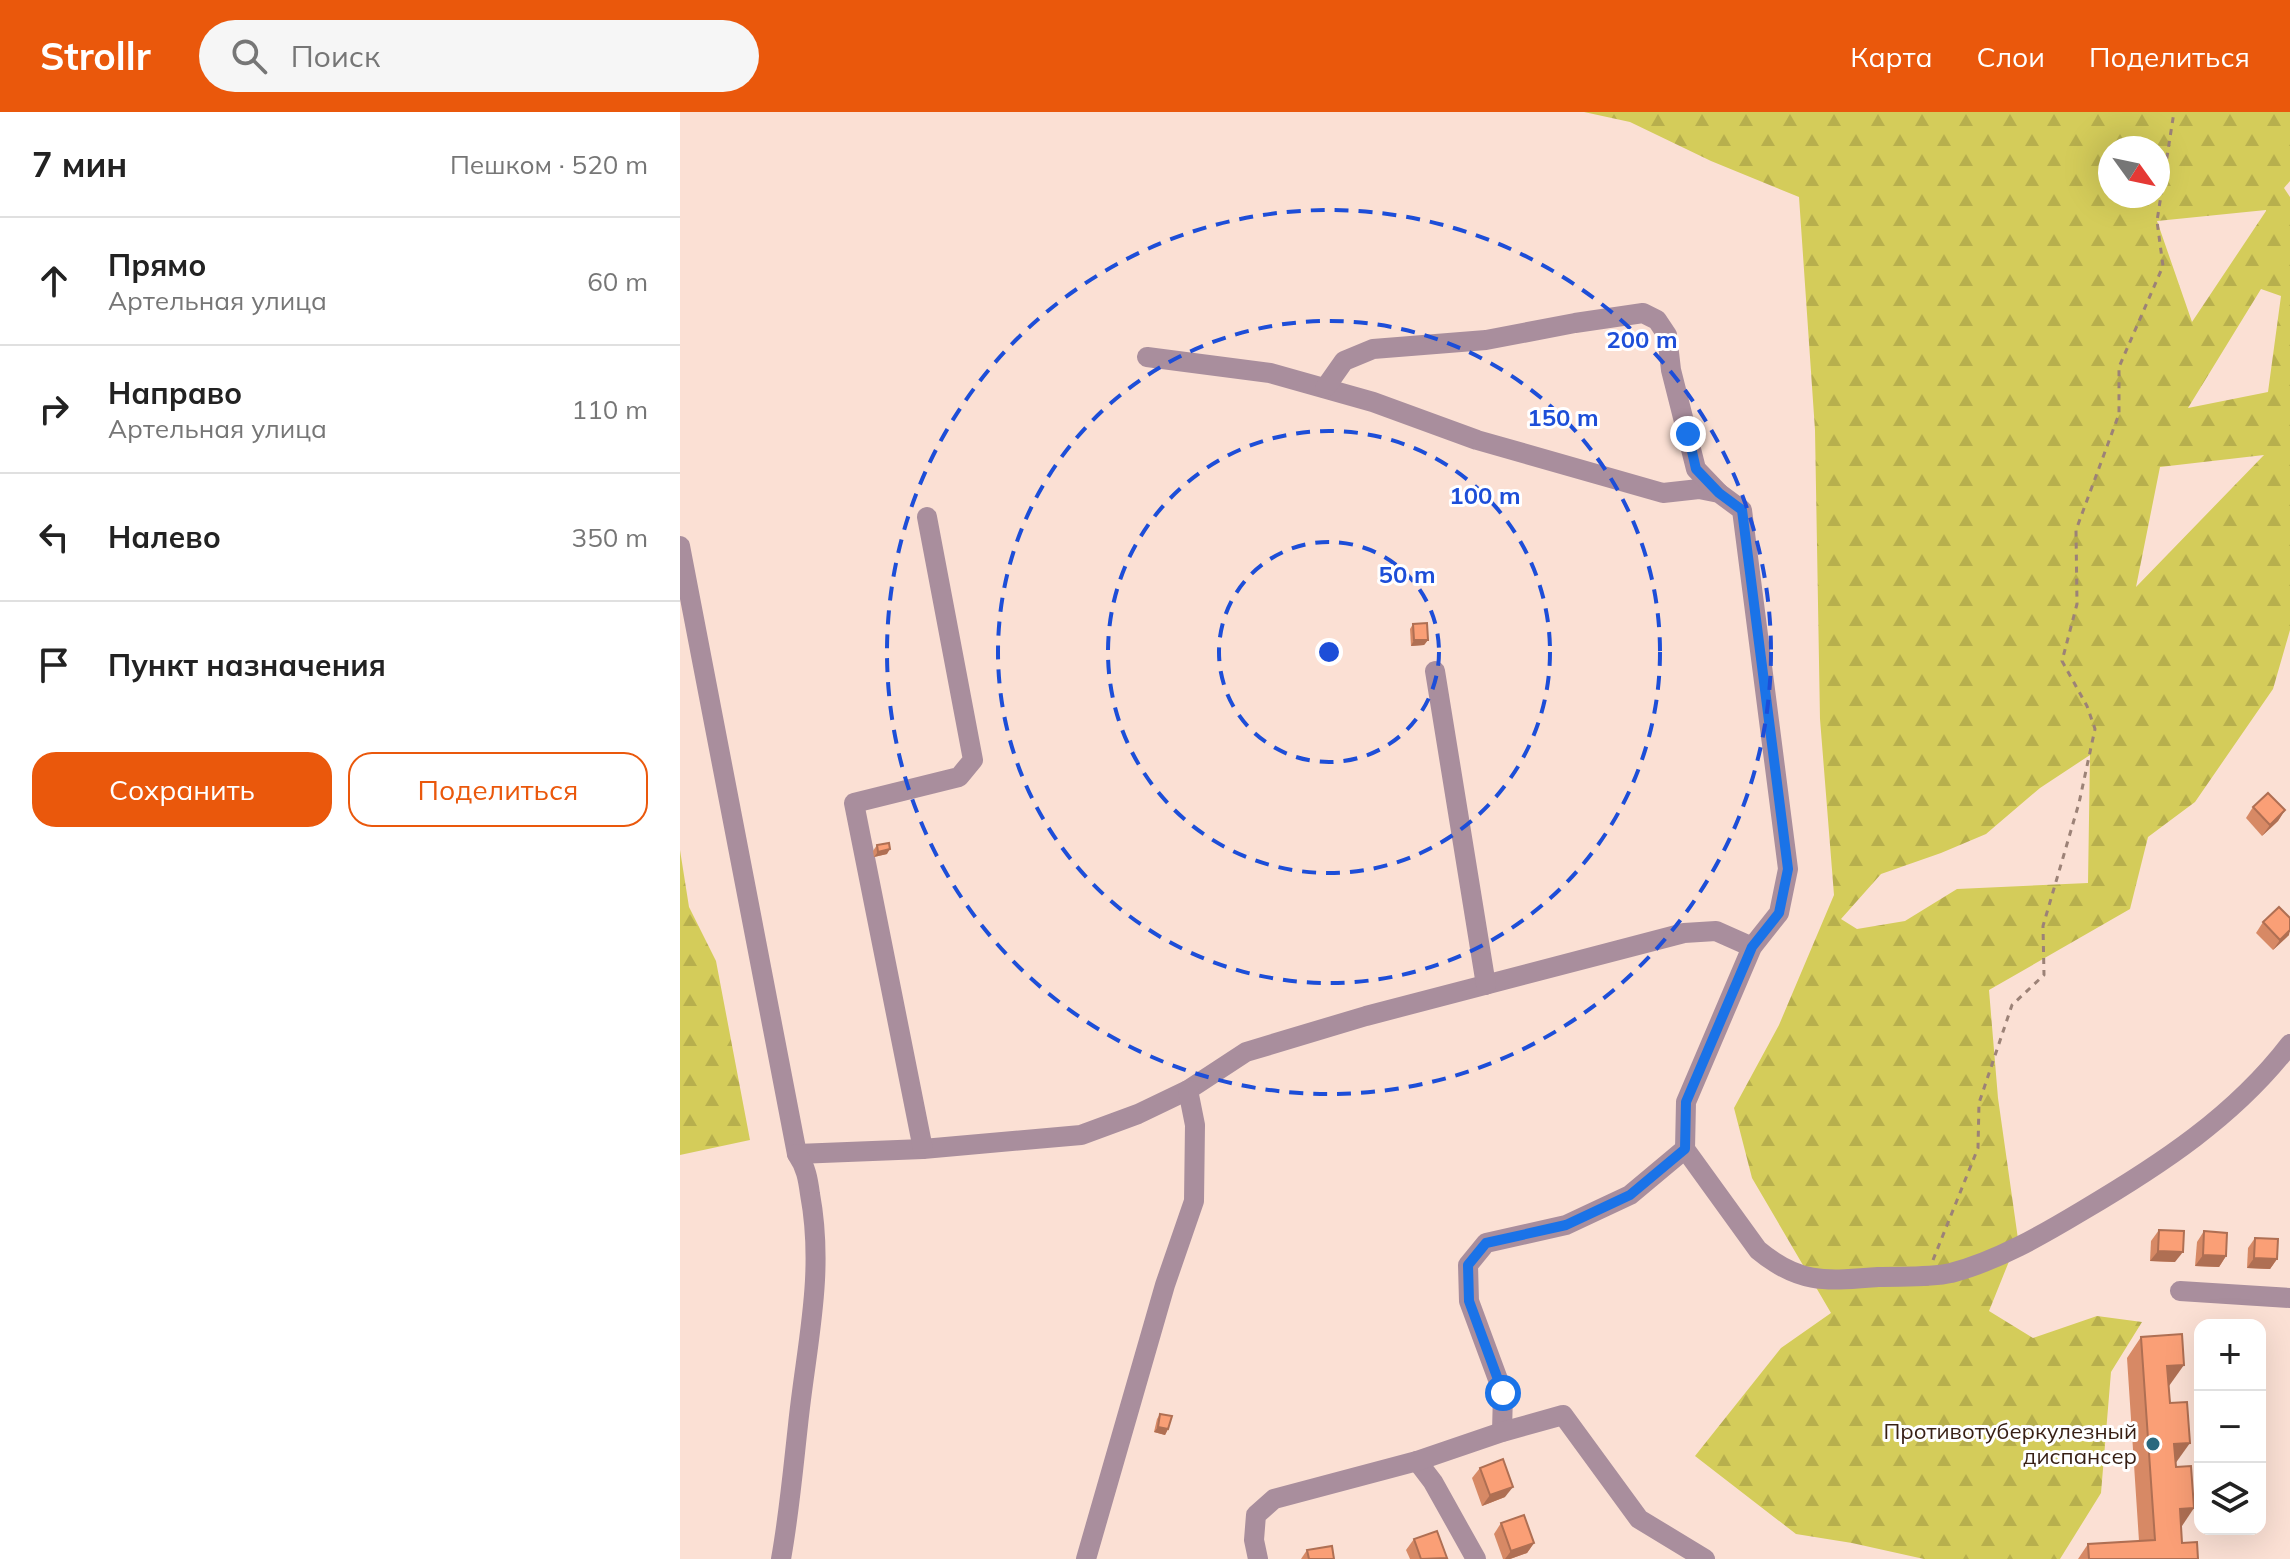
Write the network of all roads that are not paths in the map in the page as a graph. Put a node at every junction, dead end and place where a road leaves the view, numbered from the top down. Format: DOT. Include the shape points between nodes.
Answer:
graph roads {
  1 [pos="1147,357"];
  2 [pos="1325,388"];
  3 [pos="1719,493"];
  4 [pos="927,517"];
  5 [pos="680,546"];
  6 [pos="1435,671"];
  7 [pos="1752,947"];
  8 [pos="1486,985"];
  9 [pos="2290,1044"];
  10 [pos="1188,1090"];
  11 [pos="923,1149"];
  12 [pos="1685,1149"];
  13 [pos="797,1154"];
  14 [pos="2180,1291"];
  15 [pos="2290,1298"];
  16 [pos="1502,1432"];
  17 [pos="1417,1461"];
  18 [pos="781,1559"];
  19 [pos="1086,1559"];
  20 [pos="1258,1559"];
  21 [pos="1476,1559"];
  22 [pos="1705,1559"];
  1 -- 2 [label="street" via="1270,373"];
  2 -- 3 [label="street" via="1477,440 1663,493"];
  2 -- 3 [label="street" via="1344,361 1373,349 1486,340 1643,313 1657,320 1667,335 1696,469"];
  3 -- 7 [label="street" via="1742,510 1788,869 1779,913"];
  4 -- 11 [label="street" via="973,760 959,777 854,803"];
  5 -- 13 [label="street"];
  6 -- 8 [label="street"];
  7 -- 8 [label="street" via="1716,931 1684,933"];
  7 -- 12 [label="street" via="1686,1102"];
  8 -- 10 [label="street" via="1246,1052"];
  9 -- 12 [label="street" via="2233,1108 2149,1171 2028,1243 1950,1273 1823,1281 1795,1274 1758,1250"];
  10 -- 11 [label="street" via="1081,1135"];
  10 -- 19 [label="street" via="1195,1125 1194,1201"];
  11 -- 13 [label="street"];
  12 -- 16 [label="street" via="1630,1195 1566,1225 1486,1243 1468,1265 1469,1301 1503,1393"];
  13 -- 18 [label="street" via="805,1165 816,1226 814,1313"];
  14 -- 15 [label="street"];
  16 -- 17 [label="street"];
  16 -- 22 [label="street" via="1563,1415 1639,1519"];
  17 -- 20 [label="street" via="1274,1499 1256,1515"];
  17 -- 21 [label="street"];
}
